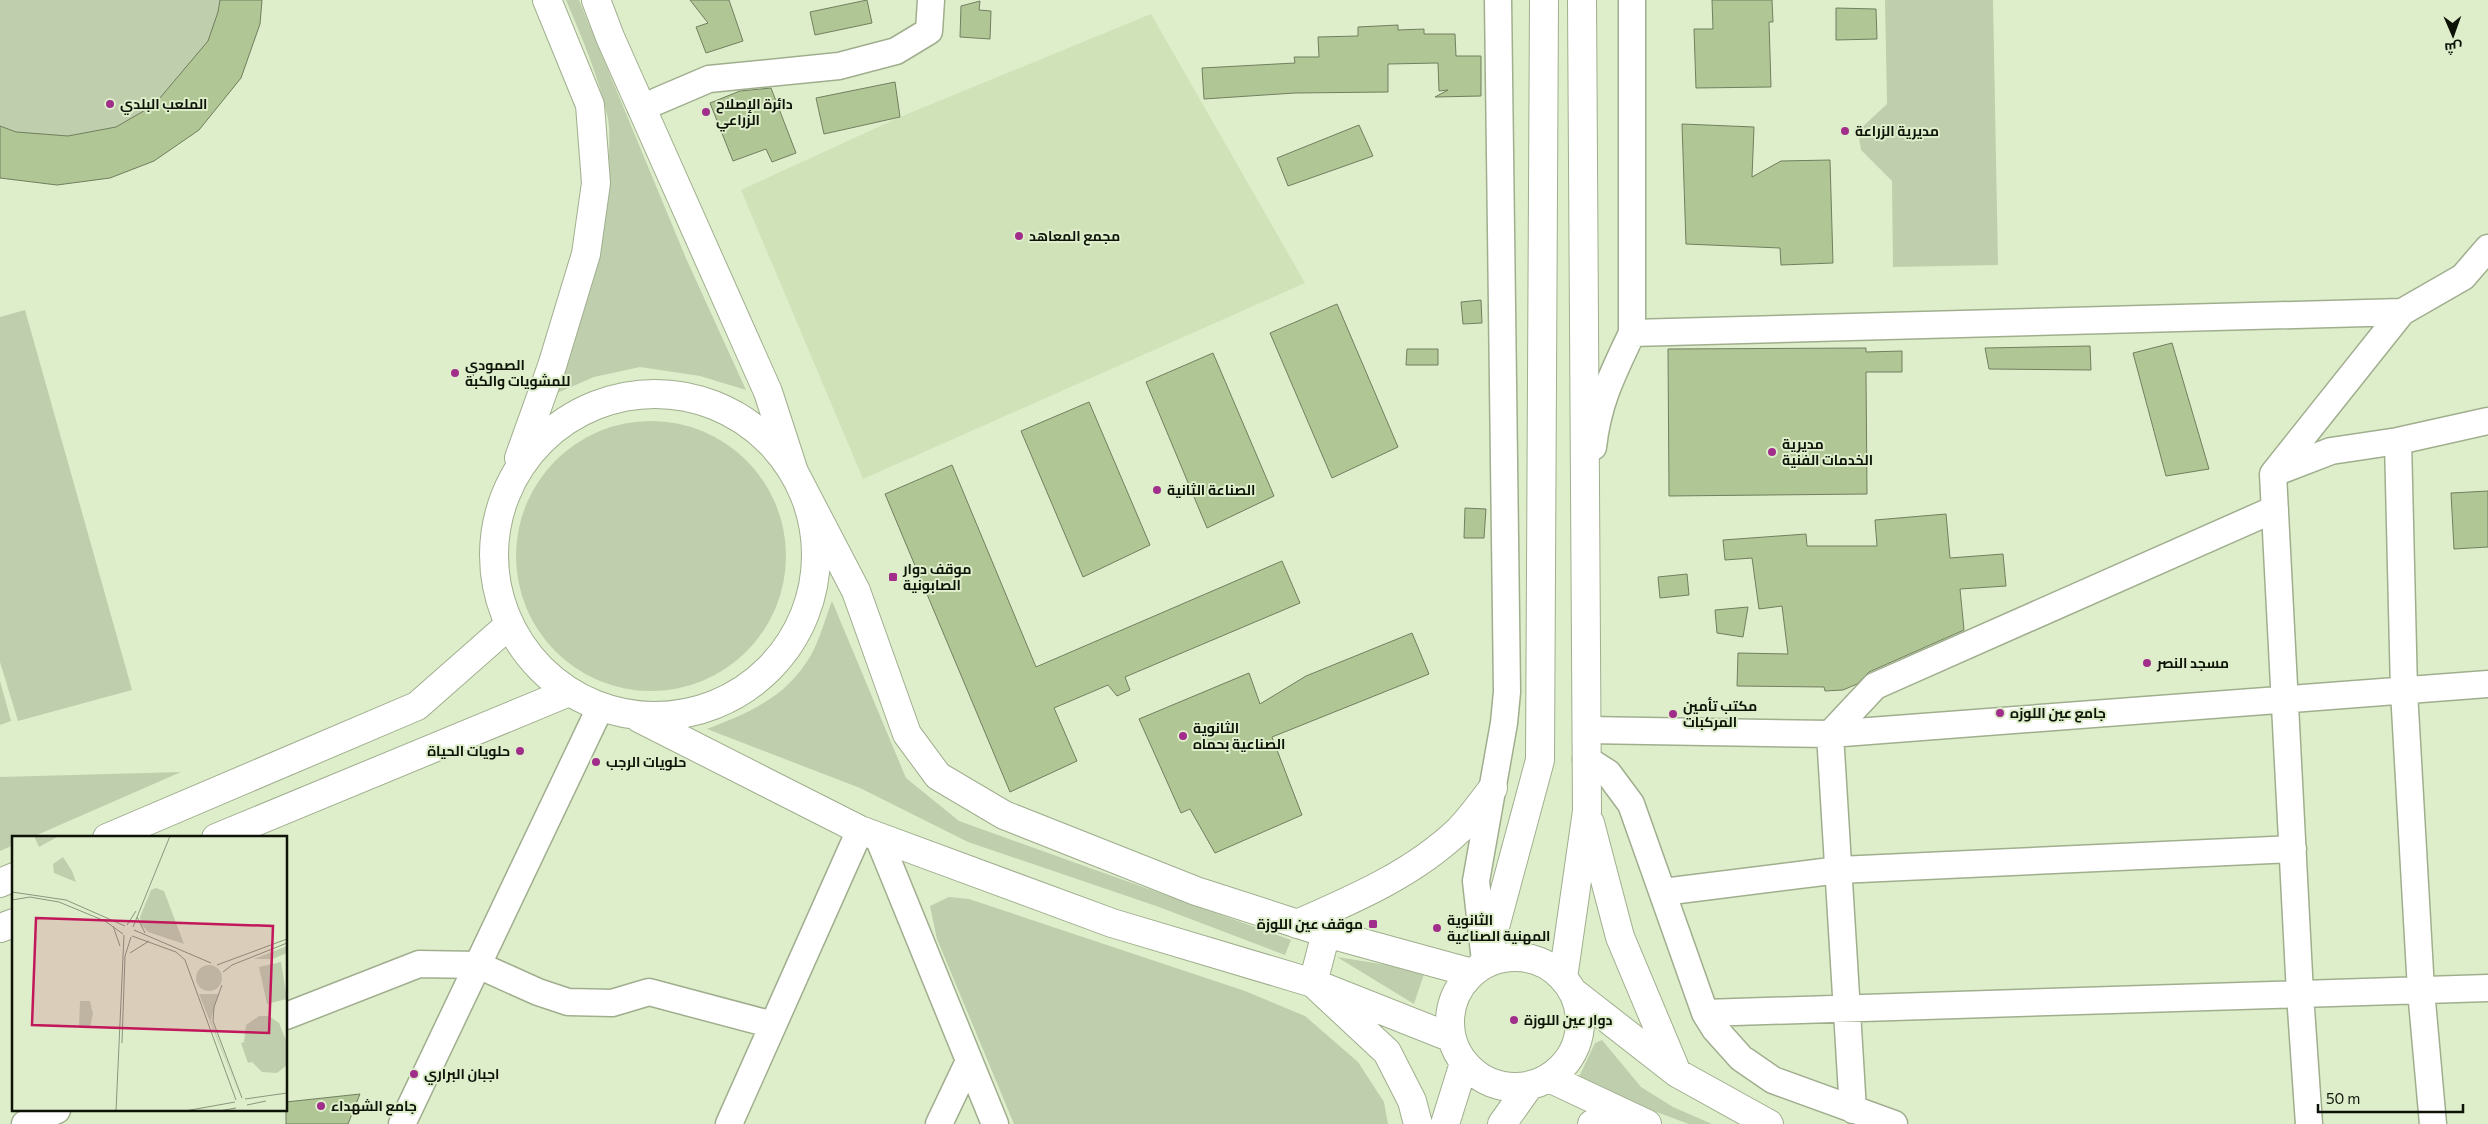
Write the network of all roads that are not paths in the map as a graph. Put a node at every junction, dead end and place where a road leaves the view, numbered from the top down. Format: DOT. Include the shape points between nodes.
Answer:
graph roads {
  1 [pos="547,0"];
  2 [pos="596,0"];
  3 [pos="931,0"];
  4 [pos="1498,0"];
  5 [pos="1544,0"];
  6 [pos="1582,0"];
  7 [pos="1632,0"];
  8 [pos="641,108"];
  9 [pos="2488,248"];
  10 [pos="2402,312"];
  11 [pos="1632,333"];
  12 [pos="2488,421"];
  13 [pos="2398,441"];
  14 [pos="794,472"];
  15 [pos="2273,474"];
  16 [pos="508,488"];
  17 [pos="2275,509"];
  18 [pos="1584,530"];
  19 [pos="508,625"];
  20 [pos="2488,684"];
  21 [pos="2404,691"];
  22 [pos="569,692"];
  23 [pos="2286,699"];
  24 [pos="600,708"];
  25 [pos="633,715"];
  26 [pos="1587,730"];
  27 [pos="1830,734"];
  28 [pos="1586,758"];
  29 [pos="1493,788"];
  30 [pos="1587,812"];
  31 [pos="869,834"];
  32 [pos="112,836"];
  33 [pos="221,836"];
  34 [pos="2293,849"];
  35 [pos="1839,870"];
  36 [pos="12,878"];
  37 [pos="0,883"];
  38 [pos="1663,892"];
  39 [pos="12,924"];
  40 [pos="1297,924"];
  41 [pos="0,928"];
  42 [pos="1326,933"];
  43 [pos="478,965"];
  44 [pos="1478,969"];
  45 [pos="1313,982"];
  46 [pos="1567,984"];
  47 [pos="2488,988"];
  48 [pos="2422,990"];
  49 [pos="2300,994"];
  50 [pos="1846,1008"];
  51 [pos="1705,1013"];
  52 [pos="288,1015"];
  53 [pos="773,1026"];
  54 [pos="1452,1038"];
  55 [pos="969,1061"];
  56 [pos="1464,1063"];
  57 [pos="1677,1073"];
  58 [pos="1539,1082"];
  59 [pos="1854,1110"];
  60 [pos="53,1112"];
  61 [pos="1641,1121"];
  62 [pos="26,1124"];
  63 [pos="402,1124"];
  64 [pos="728,1124"];
  65 [pos="939,1124"];
  66 [pos="994,1124"];
  67 [pos="1418,1124"];
  68 [pos="1445,1124"];
  69 [pos="1502,1124"];
  70 [pos="1592,1124"];
  71 [pos="1770,1124"];
  72 [pos="1894,1124"];
  73 [pos="2309,1124"];
  74 [pos="2433,1124"];
  1 -- 16 [label="main road" via="590,105 596,183 586,254 552,366"];
  2 -- 8 [label="main road"];
  3 -- 8 [label="street" via="929,32 896,51 839,66 709,79"];
  4 -- 29 [label="street" via="1507,692"];
  5 -- 44 [label="main road" via="1540,760"];
  6 -- 18 [label="main road"];
  7 -- 11 [label="street"];
  8 -- 14 [label="main road" via="768,392"];
  9 -- 10 [label="street" via="2463,277"];
  10 -- 11 [label="street"];
  10 -- 15 [label="street"];
  11 -- 18 [label="street" via="1596,417"];
  12 -- 13 [label="street"];
  13 -- 15 [label="street" via="2331,451"];
  13 -- 21 [label="street"];
  14 -- 16 [label="main road" via="775,446 724,409 694,399 662,394 638,395 600,404 571,417 545,436 524,460"];
  14 -- 25 [label="main road" via="812,517 817,549 814,589 801,627 778,660 748,688 713,706 673,716"];
  14 -- 40 [label="main road" via="856,591 907,734 938,776 1004,815 1196,891"];
  15 -- 17 [label="street"];
  16 -- 19 [label="main road" via="496,521 493,556 497,591"];
  17 -- 23 [label="street"];
  17 -- 27 [label="street" via="1875,686"];
  18 -- 26 [label="main road"];
  19 -- 22 [label="main road" via="544,674"];
  19 -- 32 [label="main road" via="417,706"];
  20 -- 21 [label="street"];
  21 -- 23 [label="street"];
  21 -- 48 [label="street"];
  22 -- 24 [label="main road"];
  22 -- 33 [label="main road"];
  23 -- 27 [label="street"];
  23 -- 34 [label="street"];
  24 -- 25 [label="main road"];
  24 -- 43 [label="street"];
  25 -- 31 [label="main road"];
  26 -- 27 [label="street"];
  26 -- 28 [label="main road"];
  27 -- 35 [label="street"];
  28 -- 30 [label="main road"];
  28 -- 38 [label="street" via="1608,773 1625,793"];
  29 -- 40 [label="main road" via="1460,829 1418,863 1343,904"];
  29 -- 44 [label="street" via="1476,880"];
  30 -- 46 [label="main road"];
  30 -- 57 [label="main road" via="1620,938"];
  31 -- 45 [label="main road" via="1112,923"];
  31 -- 53 [label="street"];
  31 -- 55 [label="street"];
  34 -- 35 [label="street"];
  34 -- 49 [label="street"];
  35 -- 38 [label="street"];
  35 -- 50 [label="street"];
  36 -- 37 [label="main road"];
  38 -- 51 [label="street"];
  39 -- 41 [label="main road"];
  40 -- 42 [label="main road"];
  42 -- 44 [label="main road"];
  42 -- 45 [label="main road"];
  43 -- 52 [label="street" via="419,964"];
  43 -- 53 [label="street" via="568,1002 612,1004 649,992"];
  43 -- 63 [label="street"];
  44 -- 46 [label="main road" via="1505,958 1526,958 1546,965"];
  44 -- 54 [label="main road" via="1460,987 1452,1003"];
  45 -- 54 [label="main road"];
  45 -- 67 [label="main road" via="1387,1052 1412,1101"];
  46 -- 57 [label="main road"];
  46 -- 58 [label="main road" via="1579,1009 1580,1029 1575,1048 1564,1065"];
  47 -- 48 [label="street"];
  48 -- 49 [label="street"];
  48 -- 74 [label="street"];
  49 -- 50 [label="street"];
  49 -- 73 [label="street"];
  50 -- 51 [label="street"];
  50 -- 59 [label="street"];
  51 -- 59 [label="street" via="1727,1044 1756,1070 1773,1080"];
  53 -- 64 [label="street"];
  54 -- 56 [label="main road"];
  55 -- 65 [label="street"];
  55 -- 66 [label="street"];
  56 -- 58 [label="main road" via="1493,1084 1511,1087"];
  56 -- 68 [label="main road"];
  57 -- 71 [label="main road"];
  58 -- 61 [label="main road"];
  58 -- 69 [label="main road"];
  59 -- 72 [label="street"];
  60 -- 62 [label="street"];
  61 -- 70 [label="main road"];
}
